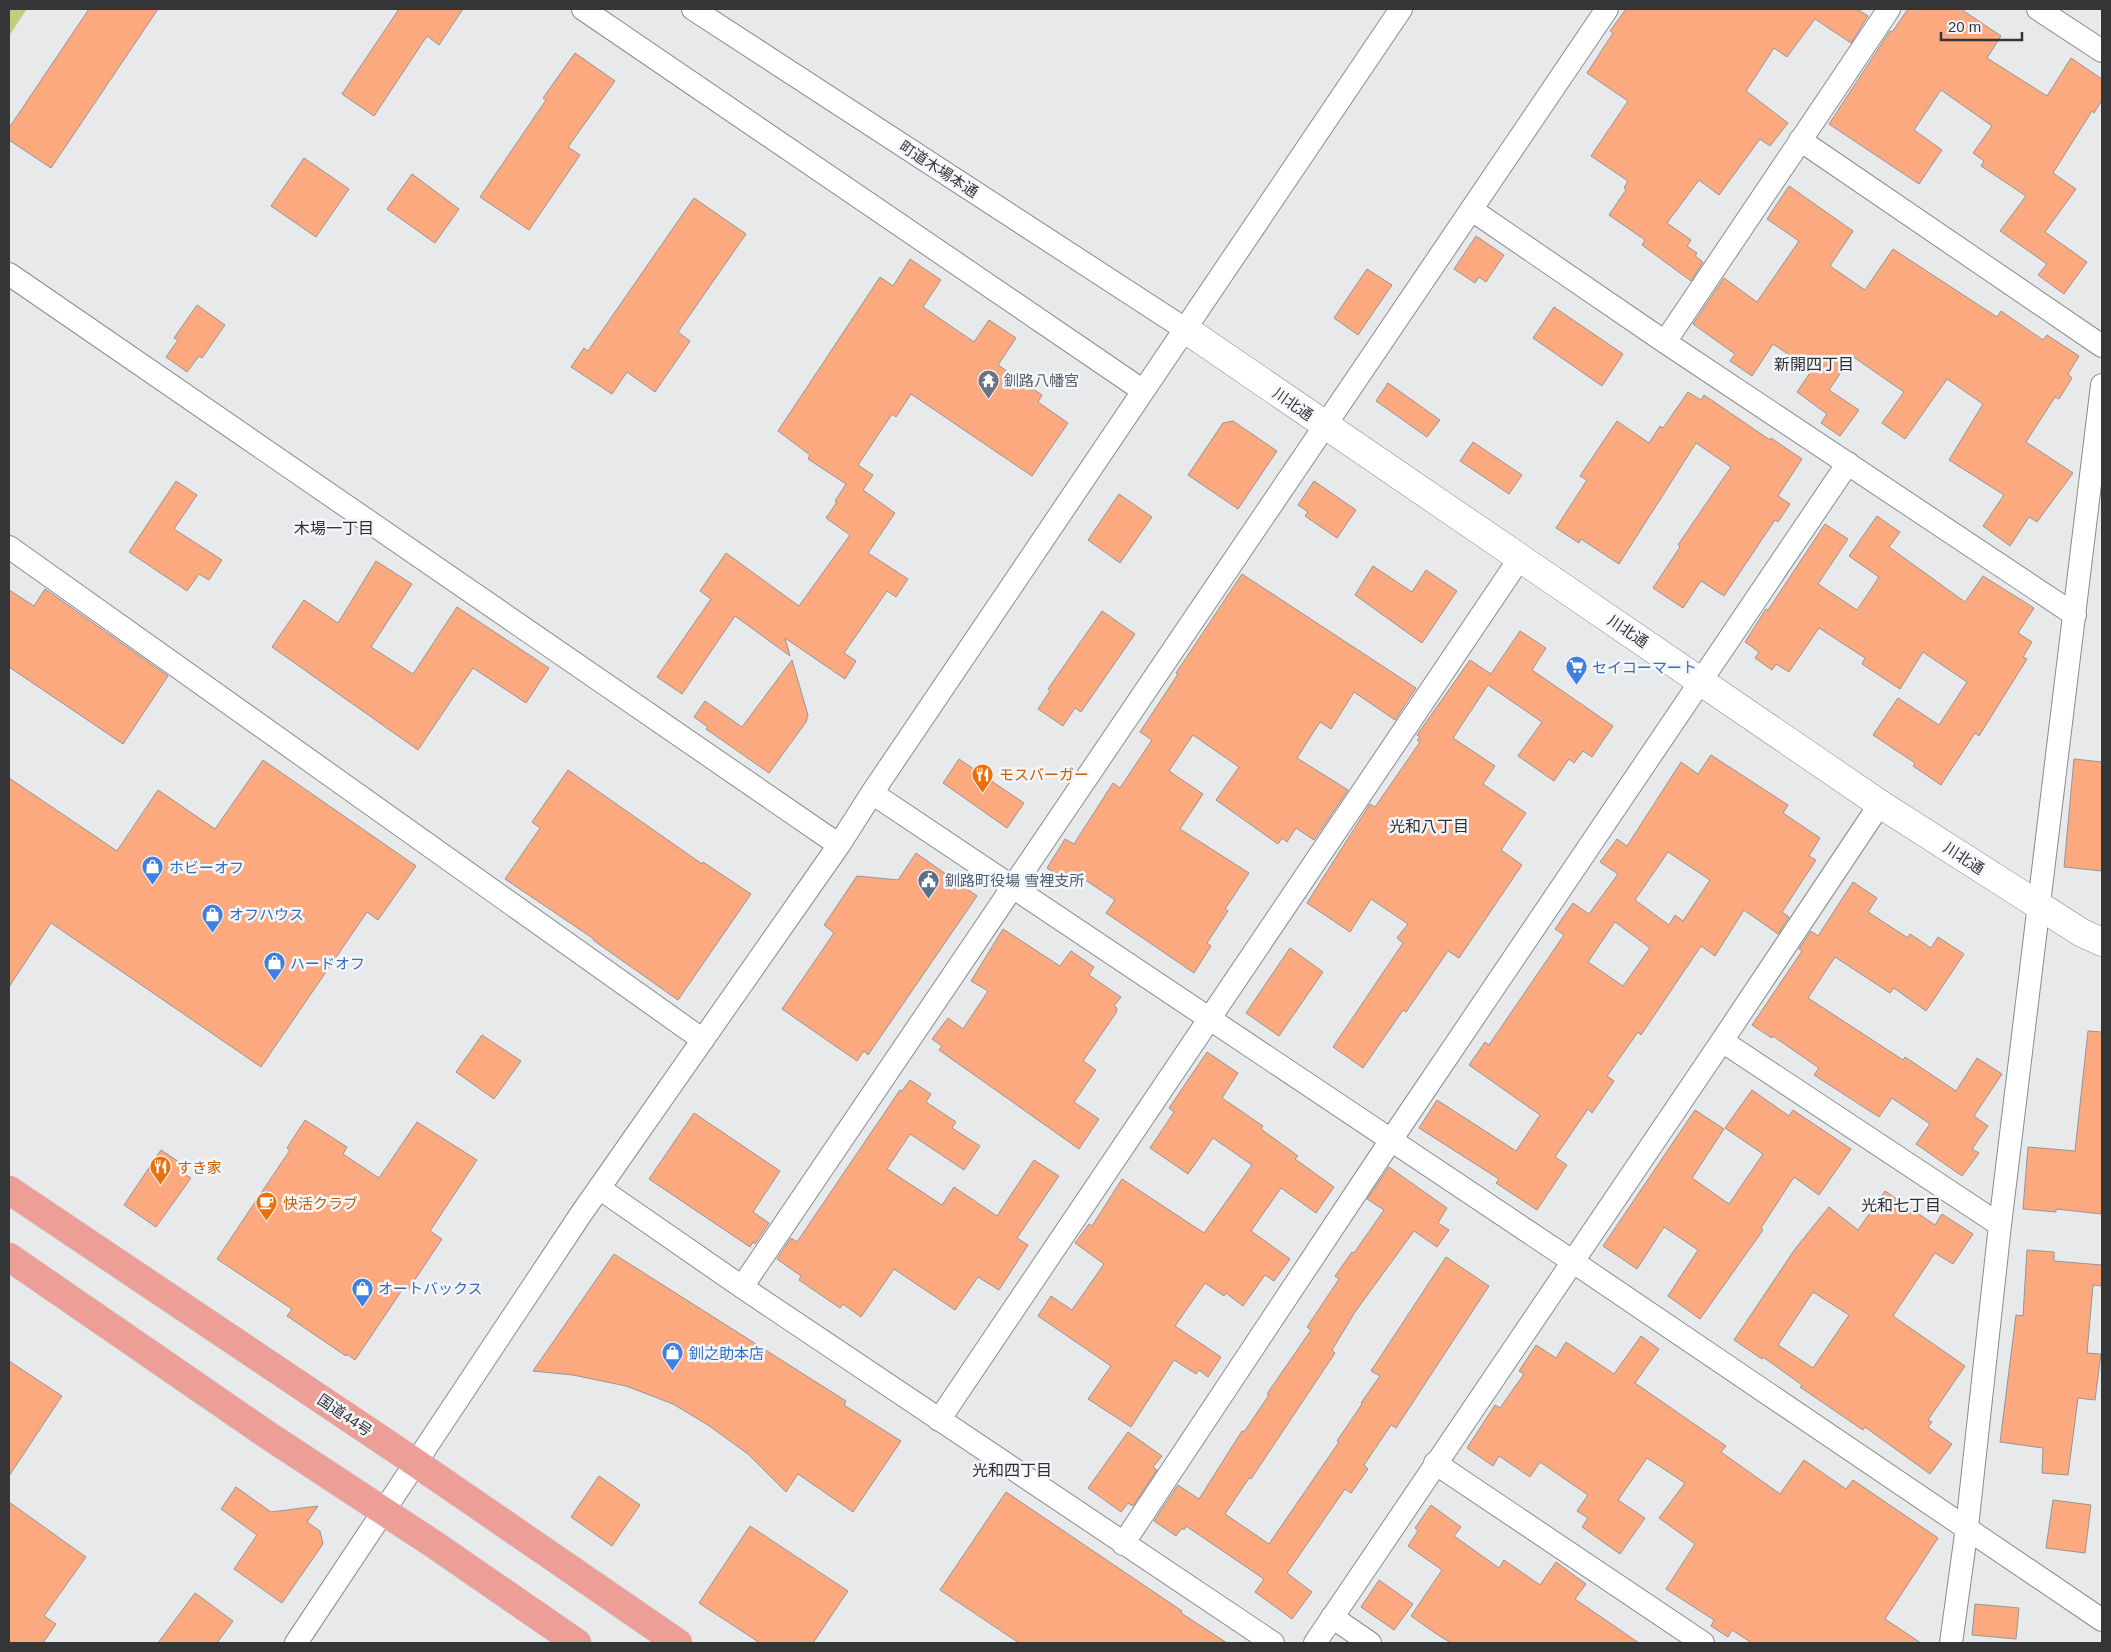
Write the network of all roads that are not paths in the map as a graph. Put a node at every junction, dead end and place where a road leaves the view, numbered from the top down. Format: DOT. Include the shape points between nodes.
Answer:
graph roads {
  1 [pos="583,9"];
  2 [pos="692,9"];
  3 [pos="1401,9"];
  4 [pos="1607,9"];
  5 [pos="1889,9"];
  6 [pos="2038,9"];
  7 [pos="2102,51"];
  8 [pos="1800,140"];
  9 [pos="1472,210"];
  10 [pos="9,274"];
  11 [pos="1185,329"];
  12 [pos="1665,342"];
  13 [pos="2102,346"];
  14 [pos="2102,385"];
  15 [pos="1142,390"];
  16 [pos="1325,427"];
  17 [pos="1848,463"];
  18 [pos="9,547"];
  19 [pos="1520,558"];
  20 [pos="2075,614"];
  21 [pos="1701,680"];
  22 [pos="872,793"];
  23 [pos="1880,804"];
  24 [pos="839,845"];
  25 [pos="1013,886"];
  26 [pos="2039,907"];
  27 [pos="2102,942"];
  28 [pos="1208,1018"];
  29 [pos="703,1040"];
  30 [pos="1722,1042"];
  31 [pos="1391,1140"];
  32 [pos="599,1188"];
  33 [pos="9,1190"];
  34 [pos="2000,1225"];
  35 [pos="9,1257"];
  36 [pos="1572,1261"];
  37 [pos="742,1287"];
  38 [pos="939,1420"];
  39 [pos="416,1463"];
  40 [pos="1435,1463"];
  41 [pos="383,1511"];
  42 [pos="1967,1527"];
  43 [pos="1123,1544"];
  44 [pos="1332,1617"];
  45 [pos="2102,1620"];
  46 [pos="1694,1641"];
  47 [pos="296,1643"];
  48 [pos="577,1643"];
  49 [pos="678,1643"];
  50 [pos="1273,1643"];
  51 [pos="1314,1643"];
  52 [pos="1370,1643"];
  53 [pos="1951,1643"];
  1 -- 15 [label="street"];
  2 -- 11 [label="street, 町道木場本通"];
  3 -- 11 [label="street"];
  4 -- 9 [label="street"];
  5 -- 8 [label="street"];
  6 -- 7 [label="street"];
  8 -- 12 [label="street"];
  8 -- 13 [label="street"];
  9 -- 12 [label="street"];
  9 -- 16 [label="street"];
  10 -- 24 [label="street"];
  11 -- 15 [label="street"];
  11 -- 16 [label="street, 川北通"];
  12 -- 17 [label="street"];
  14 -- 20 [label="street"];
  15 -- 22 [label="street"];
  16 -- 19 [label="street, 川北通"];
  16 -- 25 [label="street"];
  17 -- 20 [label="street"];
  17 -- 21 [label="street"];
  18 -- 29 [label="street"];
  19 -- 21 [label="street, 川北通"];
  19 -- 28 [label="street"];
  20 -- 26 [label="street"];
  21 -- 23 [label="street, 川北通"];
  21 -- 31 [label="street"];
  22 -- 24 [label="street"];
  22 -- 25 [label="street"];
  23 -- 26 [label="street, 川北通"];
  23 -- 30 [label="street"];
  24 -- 29 [label="street"];
  25 -- 28 [label="street"];
  25 -- 37 [label="street"];
  26 -- 27 [label="street, 川北通"];
  26 -- 34 [label="street"];
  28 -- 31 [label="street"];
  28 -- 38 [label="street"];
  29 -- 32 [label="street"];
  30 -- 34 [label="street"];
  30 -- 36 [label="street"];
  31 -- 36 [label="street"];
  31 -- 43 [label="street"];
  32 -- 37 [label="street"];
  32 -- 39 [label="street"];
  33 -- 39 [label="highway, 国道44号"];
  34 -- 42 [label="street"];
  35 -- 41 [label="highway"];
  36 -- 40 [label="street"];
  36 -- 42 [label="street"];
  37 -- 38 [label="street"];
  38 -- 43 [label="street"];
  39 -- 41 [label="street"];
  39 -- 49 [label="highway, 国道44号"];
  40 -- 44 [label="street"];
  40 -- 46 [label="street"];
  41 -- 47 [label="street"];
  41 -- 48 [label="highway"];
  42 -- 45 [label="street"];
  42 -- 53 [label="street"];
  43 -- 50 [label="street"];
  44 -- 51 [label="street"];
  44 -- 52 [label="street"];
}
